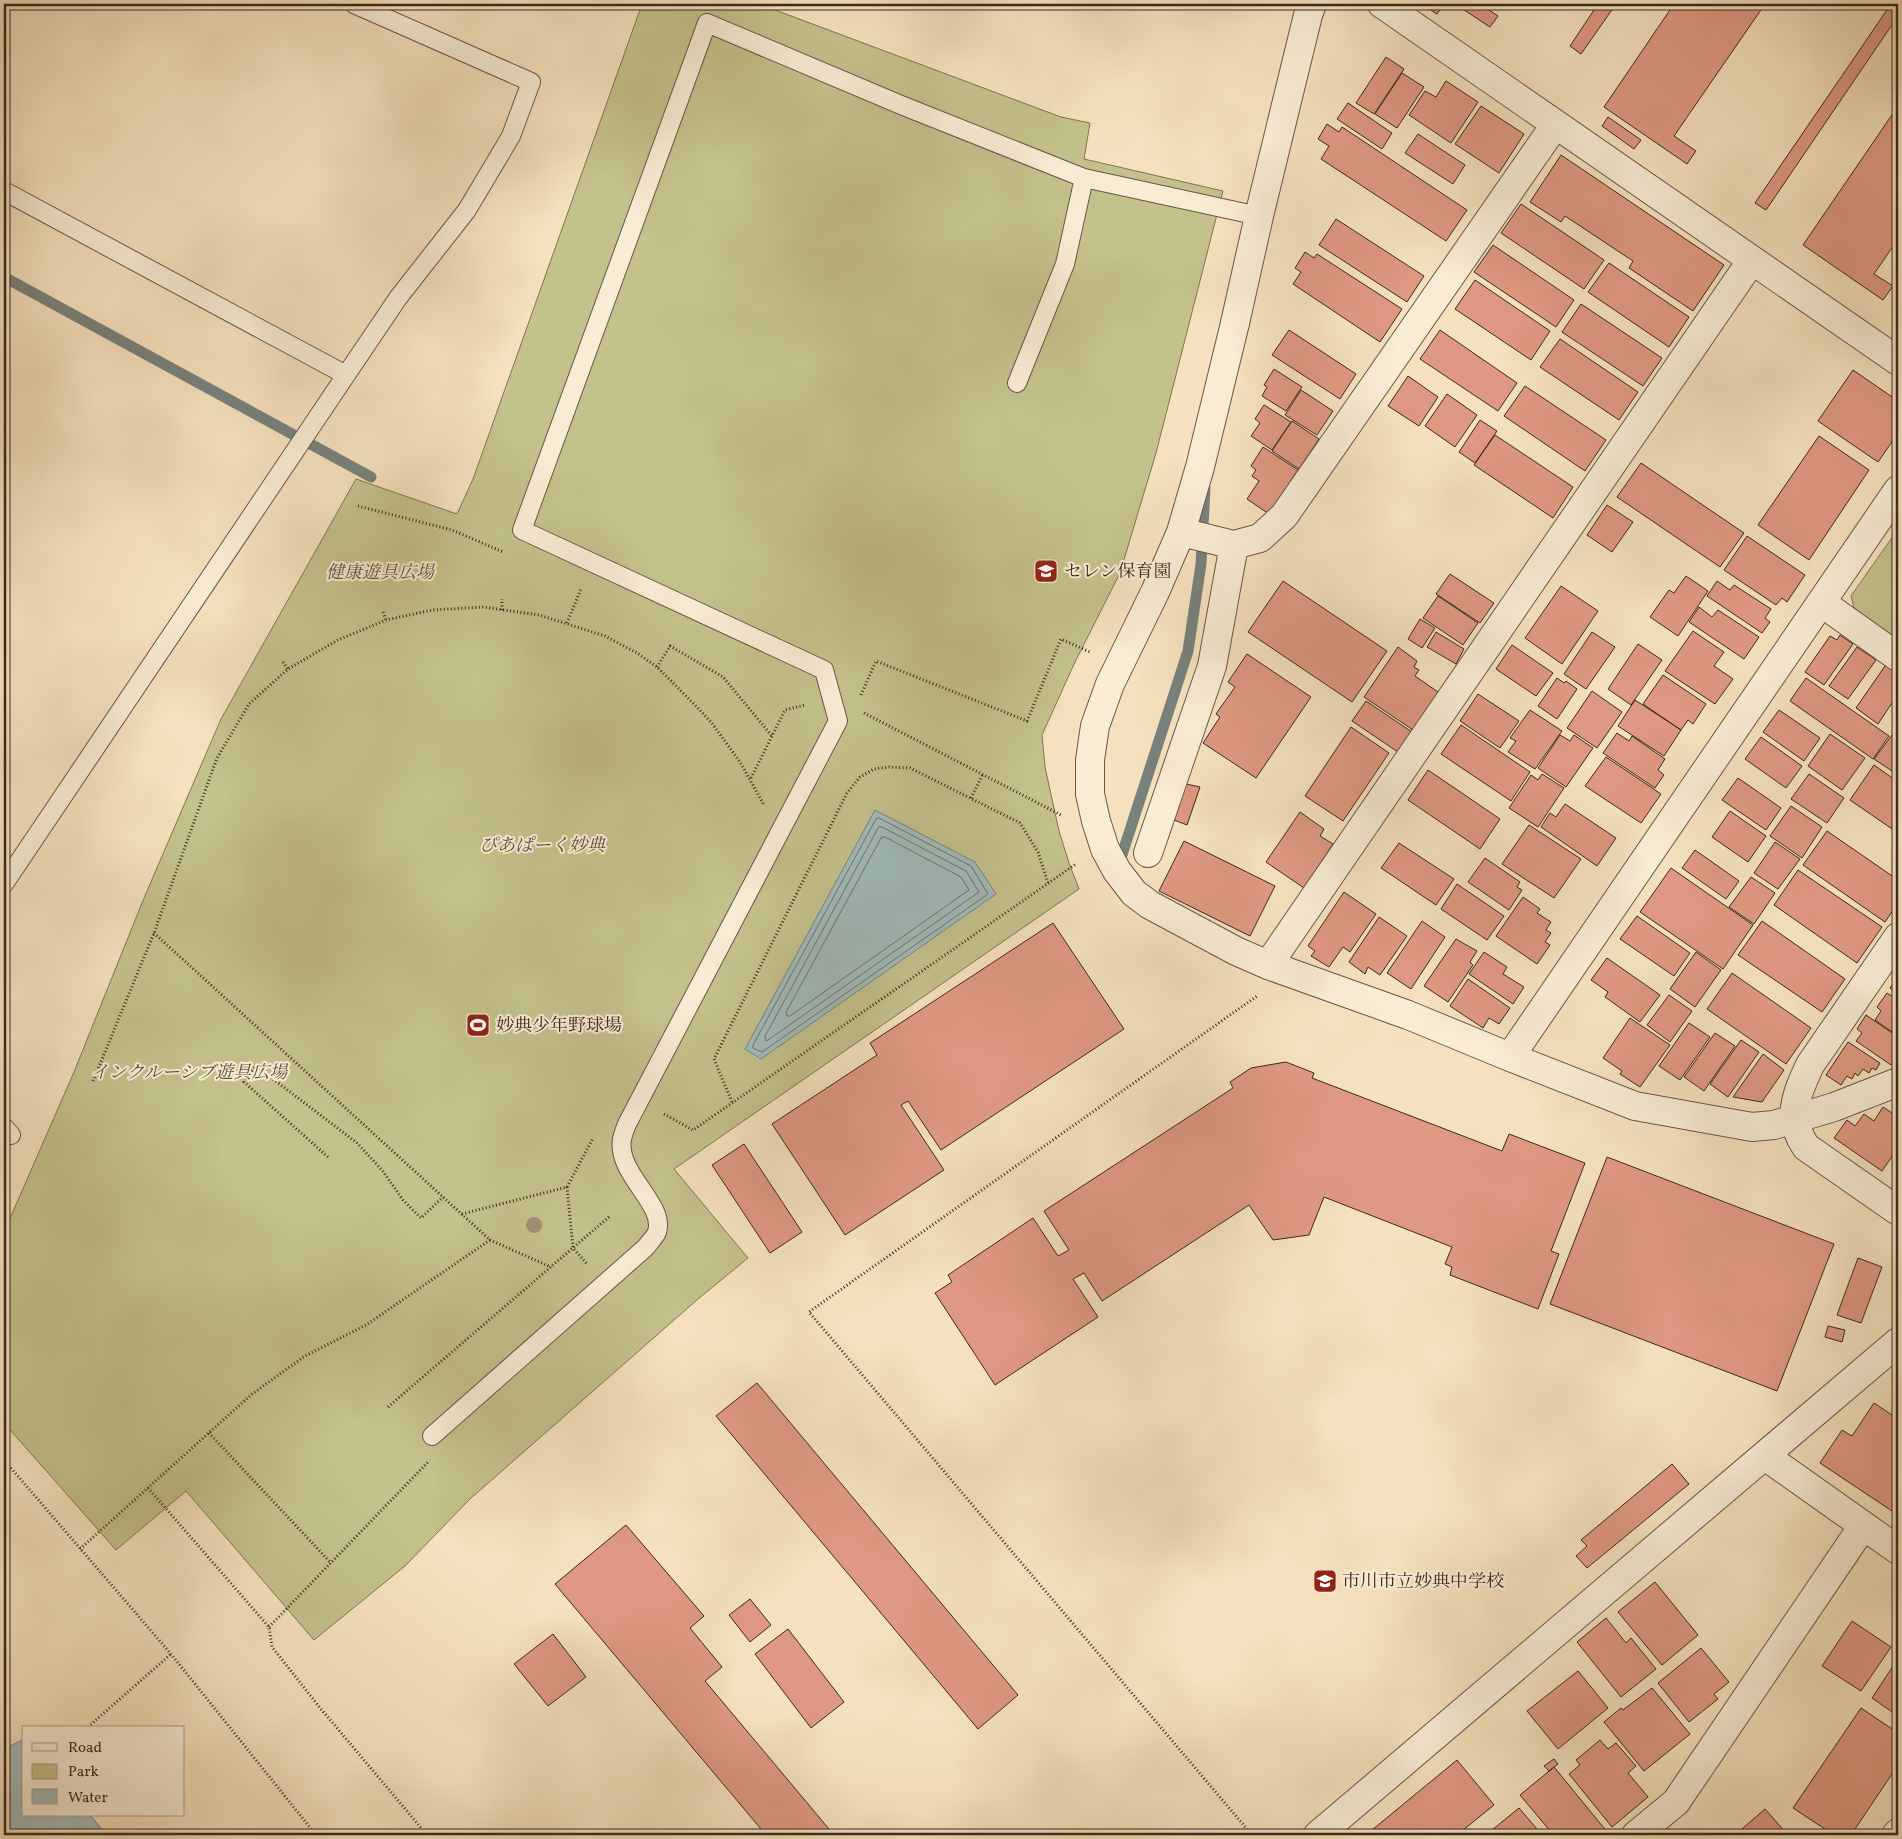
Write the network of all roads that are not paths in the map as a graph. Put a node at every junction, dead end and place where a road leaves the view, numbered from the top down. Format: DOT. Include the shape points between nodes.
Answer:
graph roads {
  1 [pos="354,4"];
  2 [pos="1312,4"];
  3 [pos="1382,4"];
  4 [pos="1555,125"];
  5 [pos="1084,178"];
  6 [pos="4,191"];
  7 [pos="1259,216"];
  8 [pos="1752,260"];
  9 [pos="1898,361"];
  10 [pos="346,375"];
  11 [pos="1017,383"];
  12 [pos="1898,490"];
  13 [pos="1181,532"];
  14 [pos="1234,545"];
  15 [pos="1822,603"];
  16 [pos="1898,657"];
  17 [pos="1148,853"];
  18 [pos="4,884"];
  19 [pos="1898,937"];
  20 [pos="1279,969"];
  21 [pos="1510,1057"];
  22 [pos="1898,1082"];
  23 [pos="1794,1120"];
  24 [pos="1898,1211"];
  25 [pos="1898,1342"];
  26 [pos="432,1436"];
  27 [pos="1765,1456"];
  28 [pos="1863,1526"];
  29 [pos="1898,1550"];
  30 [pos="1318,1835"];
  31 [pos="1636,1835"];
  1 -- 10 [label="lane" via="531,82 511,136 467,210 398,298"];
  2 -- 7 [label="street"];
  3 -- 4 [label="street"];
  4 -- 8 [label="street"];
  4 -- 14 [label="street" via="1284,516 1260,538"];
  5 -- 7 [label="lane"];
  5 -- 11 [label="lane" via="1065,264"];
  5 -- 26 [label="lane" via="706,23 522,530 824,670 838,721 627,1124 622,1140 624,1158 656,1214 657,1232 646,1248"];
  6 -- 10 [label="lane"];
  7 -- 13 [label="street" via="1200,467"];
  8 -- 9 [label="street"];
  8 -- 20 [label="street"];
  10 -- 18 [label="lane"];
  12 -- 15 [label="street"];
  13 -- 14 [label="street"];
  13 -- 20 [label="street" via="1110,684 1098,718 1090,760 1090,794 1096,821 1105,849 1117,871 1150,905 1236,951"];
  14 -- 17 [label="street" via="1212,666"];
  15 -- 16 [label="street"];
  15 -- 21 [label="street"];
  19 -- 23 [label="street" via="1810,1065 1794,1105"];
  20 -- 21 [label="street" via="1408,1014"];
  21 -- 23 [label="street" via="1635,1106 1752,1127"];
  22 -- 23 [label="street"];
  23 -- 24 [label="street" via="1806,1147"];
  25 -- 27 [label="street"];
  27 -- 28 [label="street"];
  27 -- 30 [label="street"];
  28 -- 29 [label="street"];
  28 -- 31 [label="street" via="1676,1802"];
}
